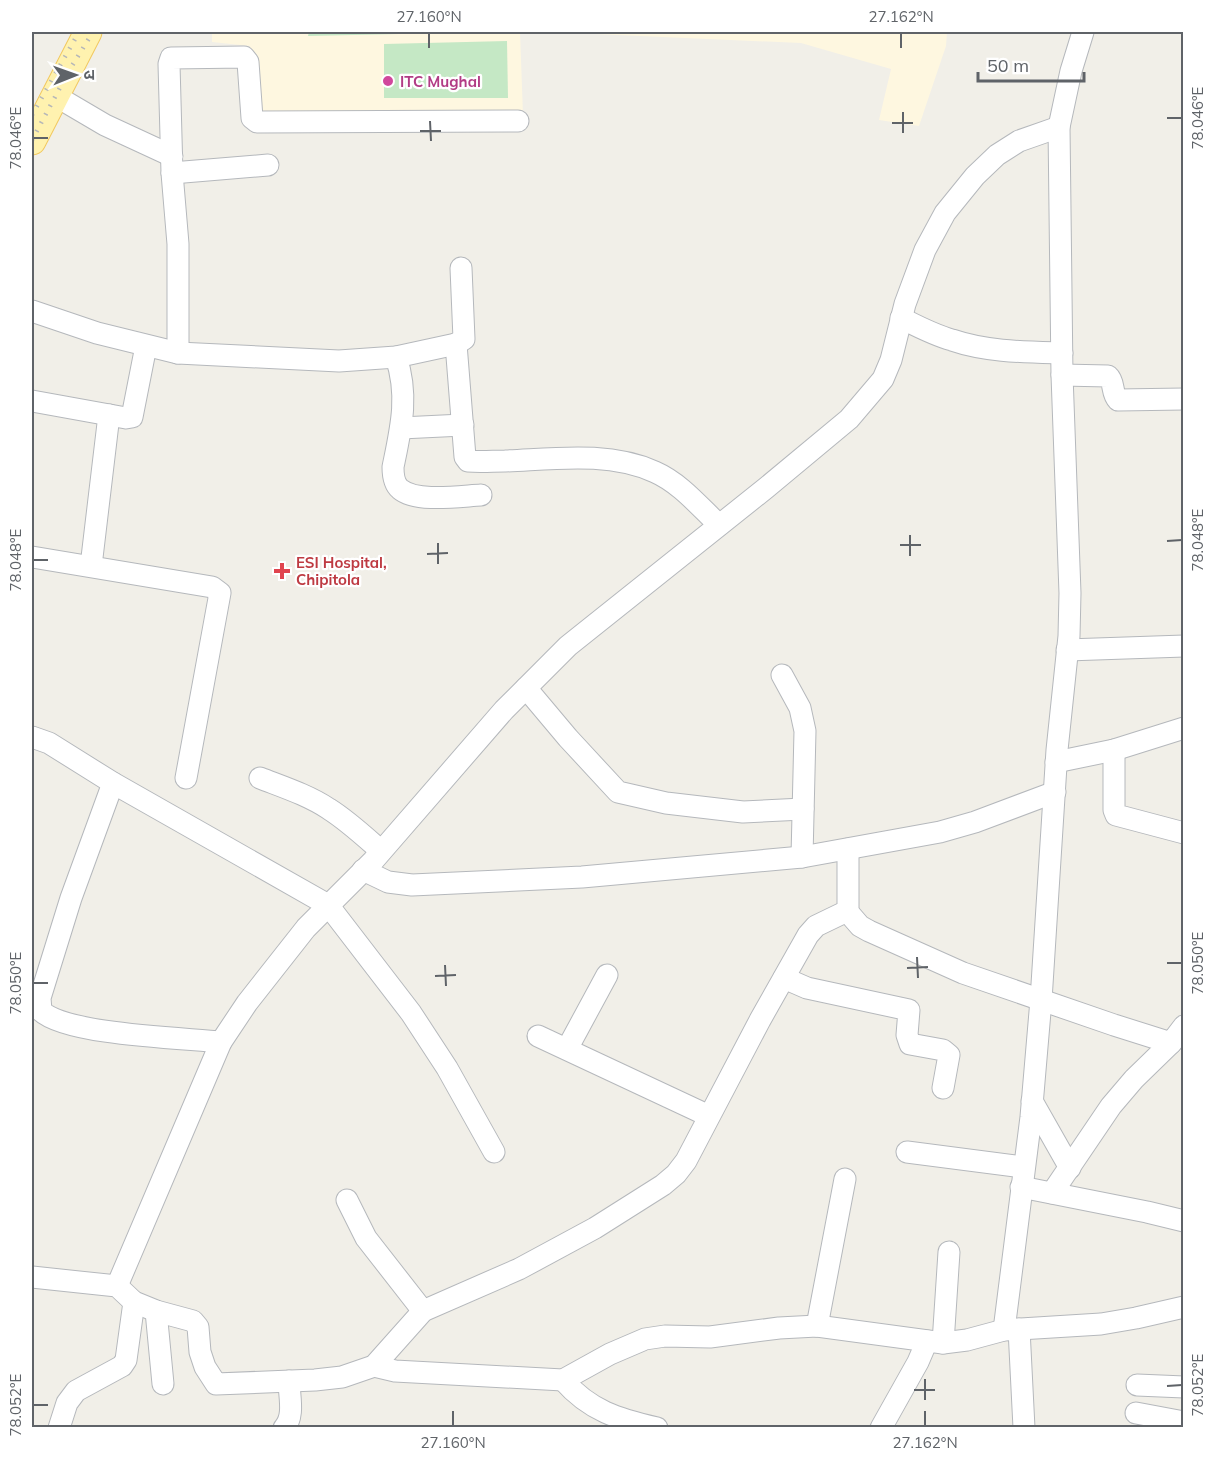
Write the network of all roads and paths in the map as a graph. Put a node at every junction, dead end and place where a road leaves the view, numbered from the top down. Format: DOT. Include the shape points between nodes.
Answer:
graph roads {
  1 [pos="69,32"];
  2 [pos="88,32"];
  3 [pos="1083,32"];
  4 [pos="43,98"];
  5 [pos="518,122"];
  6 [pos="1059,127"];
  7 [pos="32,141"];
  8 [pos="172,164"];
  9 [pos="268,165"];
  10 [pos="461,268"];
  11 [pos="32,311"];
  12 [pos="901,318"];
  13 [pos="456,344"];
  14 [pos="146,346"];
  15 [pos="178,353"];
  16 [pos="1062,353"];
  17 [pos="396,357"];
  18 [pos="1062,375"];
  19 [pos="1184,399"];
  20 [pos="32,401"];
  21 [pos="109,415"];
  22 [pos="463,425"];
  23 [pos="401,428"];
  24 [pos="481,495"];
  25 [pos="719,525"];
  26 [pos="32,557"];
  27 [pos="91,566"];
  28 [pos="1184,646"];
  29 [pos="1067,650"];
  30 [pos="782,675"];
  31 [pos="526,688"];
  32 [pos="1184,728"];
  33 [pos="32,737"];
  34 [pos="1114,750"];
  35 [pos="1056,762"];
  36 [pos="186,778"];
  37 [pos="260,778"];
  38 [pos="113,783"];
  39 [pos="1055,792"];
  40 [pos="804,809"];
  41 [pos="1184,833"];
  42 [pos="848,849"];
  43 [pos="381,851"];
  44 [pos="802,857"];
  45 [pos="363,870"];
  46 [pos="328,905"];
  47 [pos="847,911"];
  48 [pos="607,975"];
  49 [pos="784,978"];
  50 [pos="1041,1000"];
  51 [pos="1184,1026"];
  52 [pos="538,1036"];
  53 [pos="221,1042"];
  54 [pos="1171,1043"];
  55 [pos="567,1048"];
  56 [pos="943,1088"];
  57 [pos="1032,1101"];
  58 [pos="709,1116"];
  59 [pos="494,1152"];
  60 [pos="907,1152"];
  61 [pos="1070,1168"];
  62 [pos="1022,1177"];
  63 [pos="845,1179"];
  64 [pos="1052,1193"];
  65 [pos="347,1200"];
  66 [pos="1184,1221"];
  67 [pos="949,1252"];
  68 [pos="32,1277"];
  69 [pos="117,1286"];
  70 [pos="134,1302"];
  71 [pos="1184,1307"];
  72 [pos="156,1311"];
  73 [pos="423,1311"];
  74 [pos="817,1326"];
  75 [pos="1012,1329"];
  76 [pos="935,1342"];
  77 [pos="374,1366"];
  78 [pos="563,1380"];
  79 [pos="289,1382"];
  80 [pos="163,1384"];
  81 [pos="1137,1385"];
  82 [pos="1184,1387"];
  83 [pos="1136,1413"];
  84 [pos="1184,1422"];
  85 [pos="59,1428"];
  86 [pos="284,1428"];
  87 [pos="657,1428"];
  88 [pos="881,1428"];
  89 [pos="1024,1428"];
  1 -- 4 [label="main road"];
  2 -- 4 [label="main road"];
  3 -- 6 [label="street"];
  4 -- 7 [label="main road"];
  4 -- 8 [label="street" via="105,125"];
  5 -- 8 [label="street" via="257,122 252,118 248,62 244,57 174,56 169,64"];
  6 -- 12 [label="street" via="1020,141 997,155 975,176 945,213 925,250"];
  6 -- 16 [label="street"];
  8 -- 9 [label="street"];
  8 -- 15 [label="street" via="178,244"];
  10 -- 13 [label="street" via="465,337"];
  11 -- 14 [label="street"];
  12 -- 16 [label="street" via="973,346"];
  12 -- 25 [label="street" via="891,360 868,399 849,419"];
  13 -- 17 [label="street"];
  13 -- 22 [label="street"];
  14 -- 15 [label="street"];
  14 -- 21 [label="street" via="134,414 126,418"];
  15 -- 17 [label="street" via="328,361"];
  16 -- 18 [label="street"];
  17 -- 23 [label="street" via="403,383"];
  18 -- 19 [label="street" via="1108,376 1118,399"];
  18 -- 29 [label="street" via="1070,592"];
  20 -- 21 [label="street"];
  21 -- 27 [label="street"];
  22 -- 23 [label="street"];
  22 -- 25 [label="street" via="468,461 586,459 636,465 669,480"];
  23 -- 24 [label="street" via="393,467 399,489 422,497"];
  25 -- 31 [label="street" via="568,646"];
  26 -- 27 [label="street"];
  27 -- 36 [label="street" via="212,587 219,593"];
  28 -- 29 [label="street"];
  29 -- 35 [label="street"];
  30 -- 40 [label="street" via="800,708 805,731"];
  31 -- 40 [label="street" via="618,792 666,803 743,812"];
  31 -- 43 [label="street"];
  32 -- 34 [label="street"];
  33 -- 38 [label="street" via="49,743"];
  34 -- 35 [label="street"];
  34 -- 41 [label="street" via="1116,815"];
  35 -- 39 [label="street"];
  37 -- 43 [label="street" via="327,807"];
  38 -- 46 [label="street"];
  38 -- 53 [label="street" via="71,898 40,998 41,1011 107,1032"];
  39 -- 42 [label="street" via="975,822"];
  39 -- 50 [label="street"];
  40 -- 44 [label="street"];
  42 -- 44 [label="street"];
  42 -- 47 [label="street"];
  43 -- 45 [label="street"];
  44 -- 45 [label="street" via="582,877 412,885 388,882"];
  45 -- 46 [label="street"];
  46 -- 53 [label="street" via="247,1003"];
  46 -- 59 [label="street" via="411,1013"];
  47 -- 49 [label="street" via="816,926"];
  47 -- 50 [label="street" via="869,931 963,973"];
  48 -- 55 [label="street"];
  49 -- 56 [label="street" via="807,988 909,1010 910,1044 943,1050 949,1055"];
  49 -- 58 [label="street"];
  50 -- 54 [label="street"];
  50 -- 57 [label="street"];
  51 -- 54 [label="street"];
  52 -- 55 [label="street"];
  53 -- 69 [label="street"];
  54 -- 61 [label="street" via="1111,1106"];
  55 -- 58 [label="street"];
  57 -- 61 [label="street"];
  57 -- 62 [label="street"];
  58 -- 73 [label="street" via="686,1161 663,1185 557,1250"];
  60 -- 62 [label="street"];
  61 -- 64 [label="street"];
  62 -- 64 [label="street"];
  62 -- 75 [label="street"];
  63 -- 74 [label="street"];
  64 -- 66 [label="street"];
  65 -- 73 [label="street" via="366,1238"];
  67 -- 76 [label="street"];
  68 -- 69 [label="street"];
  69 -- 70 [label="street"];
  70 -- 72 [label="street"];
  70 -- 85 [label="street" via="126,1360 118,1370 76,1391 67,1403"];
  71 -- 75 [label="street" via="1101,1324"];
  72 -- 79 [label="street" via="196,1323 202,1359 216,1384"];
  72 -- 80 [label="street"];
  73 -- 77 [label="street"];
  74 -- 76 [label="street"];
  74 -- 78 [label="street" via="645,1339"];
  75 -- 76 [label="street" via="967,1340"];
  75 -- 89 [label="street"];
  76 -- 88 [label="street" via="918,1362"];
  77 -- 78 [label="street" via="395,1371"];
  77 -- 79 [label="street" via="342,1377"];
  78 -- 87 [label="street" via="594,1407"];
  79 -- 86 [label="street" via="291,1415"];
  81 -- 82 [label="street"];
  83 -- 84 [label="street"];
}
